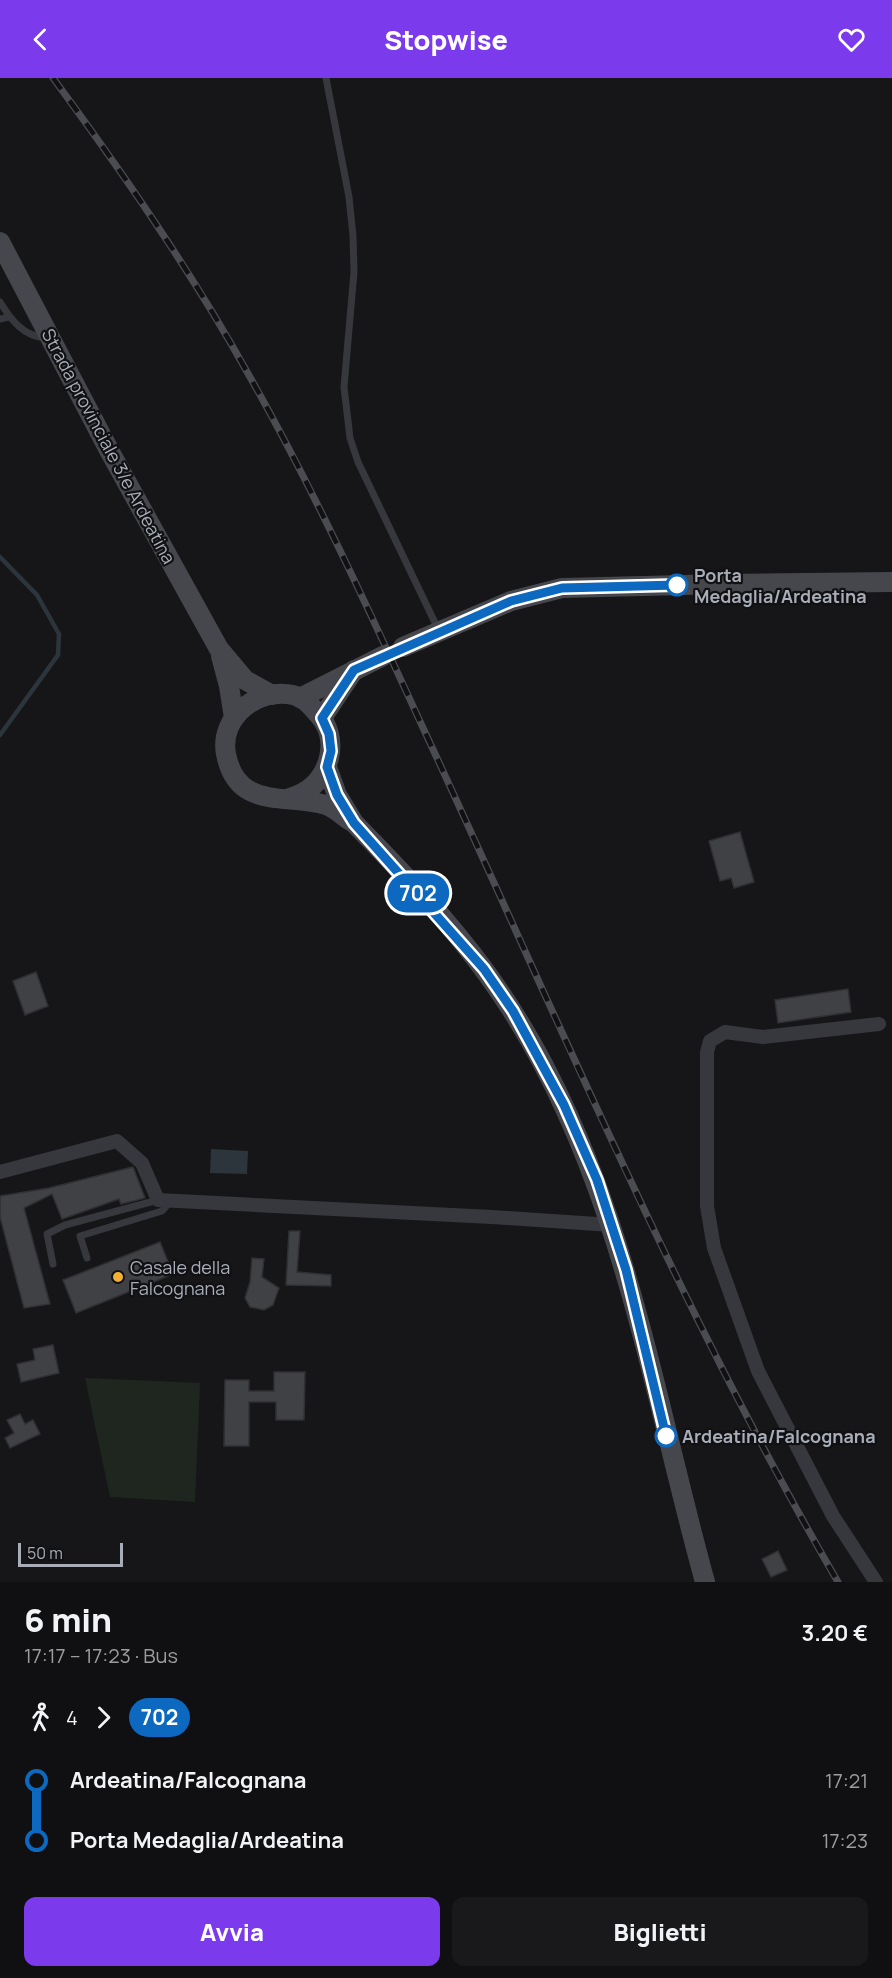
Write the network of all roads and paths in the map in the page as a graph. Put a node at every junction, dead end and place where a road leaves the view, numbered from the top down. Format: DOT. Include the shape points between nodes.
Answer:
graph roads {
  1 [pos="326,78"];
  2 [pos="0,242"];
  3 [pos="0,302"];
  4 [pos="9,317"];
  5 [pos="0,320"];
  6 [pos="51,339"];
  7 [pos="892,582"];
  8 [pos="439,631"];
  9 [pos="403,647"];
  10 [pos="219,649"];
  11 [pos="383,656"];
  12 [pos="354,670"];
  13 [pos="272,695"];
  14 [pos="300,698"];
  15 [pos="234,718"];
  16 [pos="322,718"];
  17 [pos="327,767"];
  18 [pos="287,799"];
  19 [pos="354,823"];
  20 [pos="879,1024"];
  21 [pos="0,1172"];
  22 [pos="158,1200"];
  23 [pos="172,1200"];
  24 [pos="612,1226"];
  25 [pos="87,1258"];
  26 [pos="53,1264"];
  27 [pos="705,1582"];
  28 [pos="876,1582"];
  1 -- 8 [label="lane" via="354,236 344,387 350,438"];
  2 -- 6 [label="main road, Strada provinciale 3/e Ardeatina"];
  3 -- 4 [label="lane"];
  4 -- 5 [label="lane"];
  4 -- 6 [label="lane" via="32,337"];
  6 -- 10 [label="main road, Strada provinciale 3/e Ardeatina"];
  7 -- 8 [label="main road" via="562,588 511,601"];
  8 -- 9 [label="main road"];
  10 -- 13 [label="main road, Strada provinciale 3/e Ardeatina" via="245,680"];
  10 -- 15 [label="main road, Strada provinciale 3/e Ardeatina"];
  11 -- 12 [label="main road"];
  12 -- 14 [label="main road"];
  12 -- 16 [label="main road"];
  13 -- 14 [label="main road, Strada provinciale 3/e Ardeatina"];
  13 -- 15 [label="main road, Strada provinciale 3/e Ardeatina" via="255,700"];
  14 -- 16 [label="main road"];
  15 -- 18 [label="main road, Strada provinciale 3/e Ardeatina" via="225,752 239,783 253,794"];
  16 -- 17 [label="main road, Strada provinciale 3/e Ardeatina" via="331,751"];
  17 -- 18 [label="main road" via="304,793"];
  17 -- 19 [label="main road, Strada provinciale 3/e Ardeatina" via="337,795"];
  18 -- 19 [label="main road, Strada provinciale 3/e Ardeatina" via="327,806"];
  19 -- 24 [label="main road, Strada provinciale 3/e Ardeatina" via="466,947 513,1011 564,1105 597,1180"];
  20 -- 28 [label="street" via="763,1037 725,1032 710,1041 706,1206 714,1248 758,1371 833,1516"];
  21 -- 22 [label="street" via="117,1141 142,1163"];
  22 -- 23 [label="street"];
  22 -- 26 [label="lane" via="65,1225 47,1234"];
  23 -- 24 [label="street"];
  23 -- 25 [label="lane" via="162,1212 80,1236"];
  24 -- 27 [label="main road, Strada provinciale 3/e Ardeatina"];
}
